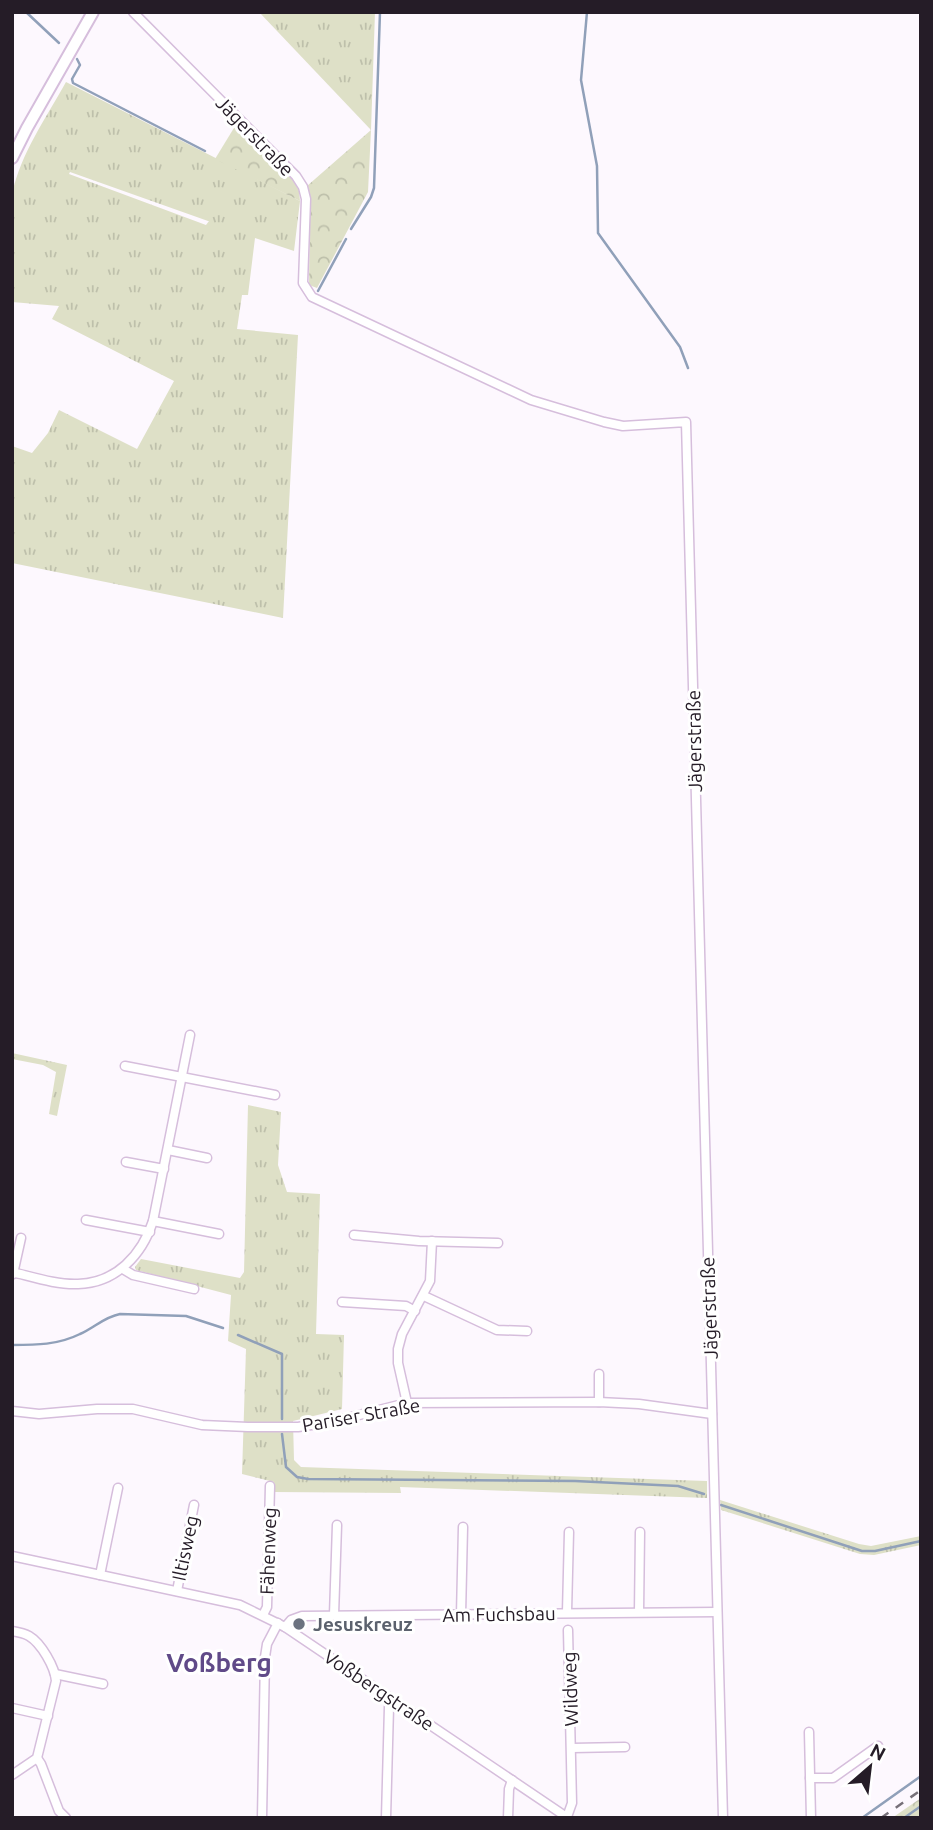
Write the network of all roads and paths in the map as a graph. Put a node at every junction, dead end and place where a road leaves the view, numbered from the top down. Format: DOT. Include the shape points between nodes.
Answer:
graph roads {
  1 [pos="93,12"];
  2 [pos="133,12"];
  3 [pos="12,158"];
  4 [pos="190,1035"];
  5 [pos="125,1066"];
  6 [pos="182,1078"];
  7 [pos="275,1095"];
  8 [pos="168,1150"];
  9 [pos="207,1158"];
  10 [pos="126,1162"];
  11 [pos="164,1170"];
  12 [pos="86,1220"];
  13 [pos="153,1221"];
  14 [pos="150,1232"];
  15 [pos="219,1234"];
  16 [pos="354,1234"];
  17 [pos="21,1238"];
  18 [pos="432,1241"];
  19 [pos="498,1243"];
  20 [pos="123,1269"];
  21 [pos="13,1274"];
  22 [pos="194,1289"];
  23 [pos="424,1296"];
  24 [pos="342,1302"];
  25 [pos="415,1311"];
  26 [pos="527,1331"];
  27 [pos="599,1374"];
  28 [pos="599,1402"];
  29 [pos="407,1403"];
  30 [pos="12,1411"];
  31 [pos="712,1414"];
  32 [pos="270,1486"];
  33 [pos="118,1488"];
  34 [pos="194,1505"];
  35 [pos="337,1525"];
  36 [pos="463,1527"];
  37 [pos="569,1532"];
  38 [pos="640,1532"];
  39 [pos="12,1556"];
  40 [pos="100,1575"];
  41 [pos="177,1591"];
  42 [pos="567,1612"];
  43 [pos="639,1612"];
  44 [pos="717,1612"];
  45 [pos="263,1615"];
  46 [pos="334,1615"];
  47 [pos="461,1615"];
  48 [pos="281,1625"];
  49 [pos="568,1630"];
  50 [pos="12,1631"];
  51 [pos="55,1674"];
  52 [pos="103,1684"];
  53 [pos="393,1700"];
  54 [pos="12,1708"];
  55 [pos="48,1716"];
  56 [pos="808,1732"];
  57 [pos="878,1746"];
  58 [pos="625,1747"];
  59 [pos="572,1748"];
  60 [pos="37,1758"];
  61 [pos="12,1774"];
  62 [pos="810,1778"];
  63 [pos="512,1780"];
  64 [pos="66,1818"];
  65 [pos="262,1818"];
  66 [pos="386,1818"];
  67 [pos="508,1818"];
  68 [pos="568,1818"];
  69 [pos="723,1818"];
  70 [pos="811,1818"];
  1 -- 3 [label="main road"];
  2 -- 31 [label="street, Jägerstraße" via="303,187 303,283 312,296 531,400 623,425 686,422"];
  4 -- 6 [label="street"];
  5 -- 6 [label="street"];
  6 -- 7 [label="street"];
  6 -- 8 [label="street"];
  8 -- 9 [label="street"];
  8 -- 11 [label="street"];
  10 -- 11 [label="street"];
  11 -- 13 [label="street"];
  12 -- 14 [label="street"];
  13 -- 14 [label="street"];
  13 -- 15 [label="street"];
  14 -- 20 [label="street"];
  16 -- 18 [label="street"];
  17 -- 21 [label="street"];
  18 -- 19 [label="street"];
  18 -- 23 [label="street" via="430,1281"];
  20 -- 21 [label="street" via="78,1284"];
  20 -- 22 [label="street"];
  23 -- 25 [label="street"];
  23 -- 26 [label="street" via="497,1330"];
  24 -- 25 [label="street" via="406,1306"];
  25 -- 29 [label="street" via="398,1349"];
  27 -- 28 [label="street"];
  28 -- 29 [label="street, Pariser Straße"];
  28 -- 31 [label="street, Pariser Straße"];
  29 -- 30 [label="street, Pariser Straße" via="298,1427 202,1425 133,1409 62,1414"];
  31 -- 44 [label="street, Jägerstraße"];
  32 -- 45 [label="street, Fähenweg" via="267,1607"];
  33 -- 40 [label="street"];
  34 -- 41 [label="street, Iltisweg"];
  35 -- 46 [label="street"];
  36 -- 47 [label="street"];
  37 -- 42 [label="street"];
  38 -- 43 [label="street"];
  39 -- 40 [label="street, Voßbergstraße"];
  40 -- 41 [label="street, Voßbergstraße"];
  41 -- 45 [label="street, Voßbergstraße"];
  42 -- 43 [label="street, Am Fuchsbau"];
  42 -- 47 [label="street, Am Fuchsbau"];
  43 -- 44 [label="street, Am Fuchsbau"];
  44 -- 69 [label="street, Jägerstraße"];
  45 -- 48 [label="street, Voßbergstraße"];
  46 -- 47 [label="street, Am Fuchsbau"];
  46 -- 48 [label="street, Am Fuchsbau" via="302,1616"];
  48 -- 53 [label="street, Voßbergstraße"];
  48 -- 65 [label="street" via="267,1644 265,1657"];
  49 -- 59 [label="street, Wildweg"];
  50 -- 51 [label="street" via="34,1639"];
  51 -- 52 [label="street"];
  51 -- 55 [label="street"];
  53 -- 63 [label="street, Voßbergstraße"];
  53 -- 66 [label="street" via="388,1707"];
  54 -- 55 [label="street"];
  55 -- 60 [label="street"];
  56 -- 62 [label="street"];
  57 -- 62 [label="street" via="833,1778"];
  58 -- 59 [label="street, Wildweg"];
  59 -- 68 [label="street, Wildweg"];
  60 -- 61 [label="street"];
  60 -- 64 [label="street"];
  62 -- 70 [label="street"];
  63 -- 67 [label="street"];
  63 -- 68 [label="street, Voßbergstraße"];
}
